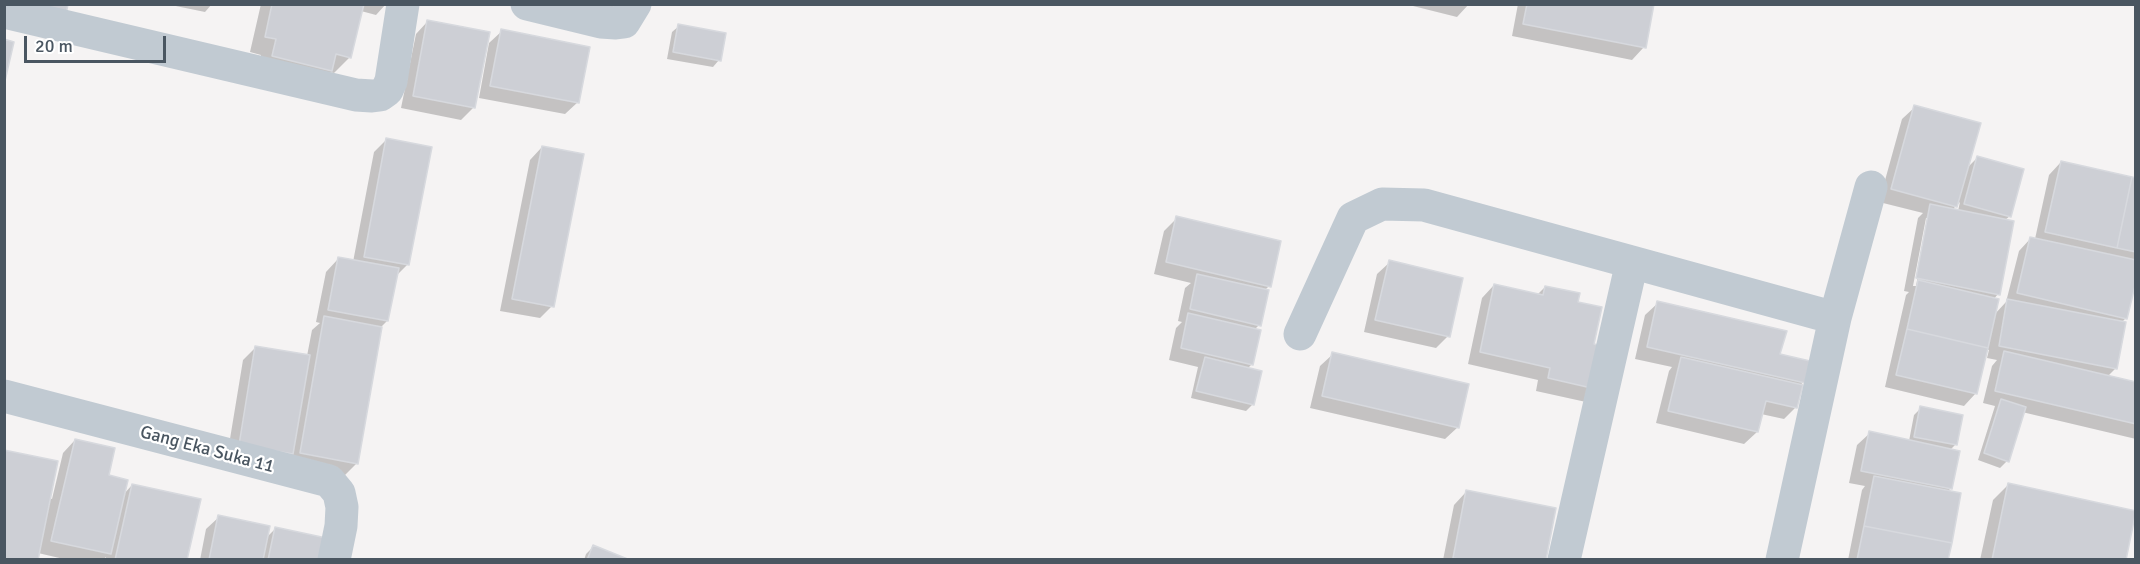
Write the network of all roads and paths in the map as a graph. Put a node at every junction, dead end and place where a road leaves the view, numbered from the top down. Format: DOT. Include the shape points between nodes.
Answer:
graph roads {
  1 [pos="403,4"];
  2 [pos="527,4"];
  3 [pos="635,4"];
  4 [pos="4,12"];
  5 [pos="87,18"];
  6 [pos="1871,187"];
  7 [pos="1632,262"];
  8 [pos="1835,318"];
  9 [pos="1300,334"];
  10 [pos="4,396"];
  11 [pos="334,560"];
  12 [pos="1564,560"];
  13 [pos="1782,560"];
  1 -- 5 [label="street" via="391,81 387,90 372,96 356,95"];
  2 -- 3 [label="street" via="616,23 624,22"];
  4 -- 5 [label="street"];
  6 -- 8 [label="street"];
  7 -- 8 [label="street"];
  7 -- 9 [label="street" via="1424,205 1382,204 1353,218"];
  7 -- 12 [label="street"];
  8 -- 13 [label="street"];
  10 -- 11 [label="street, Gang Eka Suka 11" via="329,481 339,493 342,507"];
}
